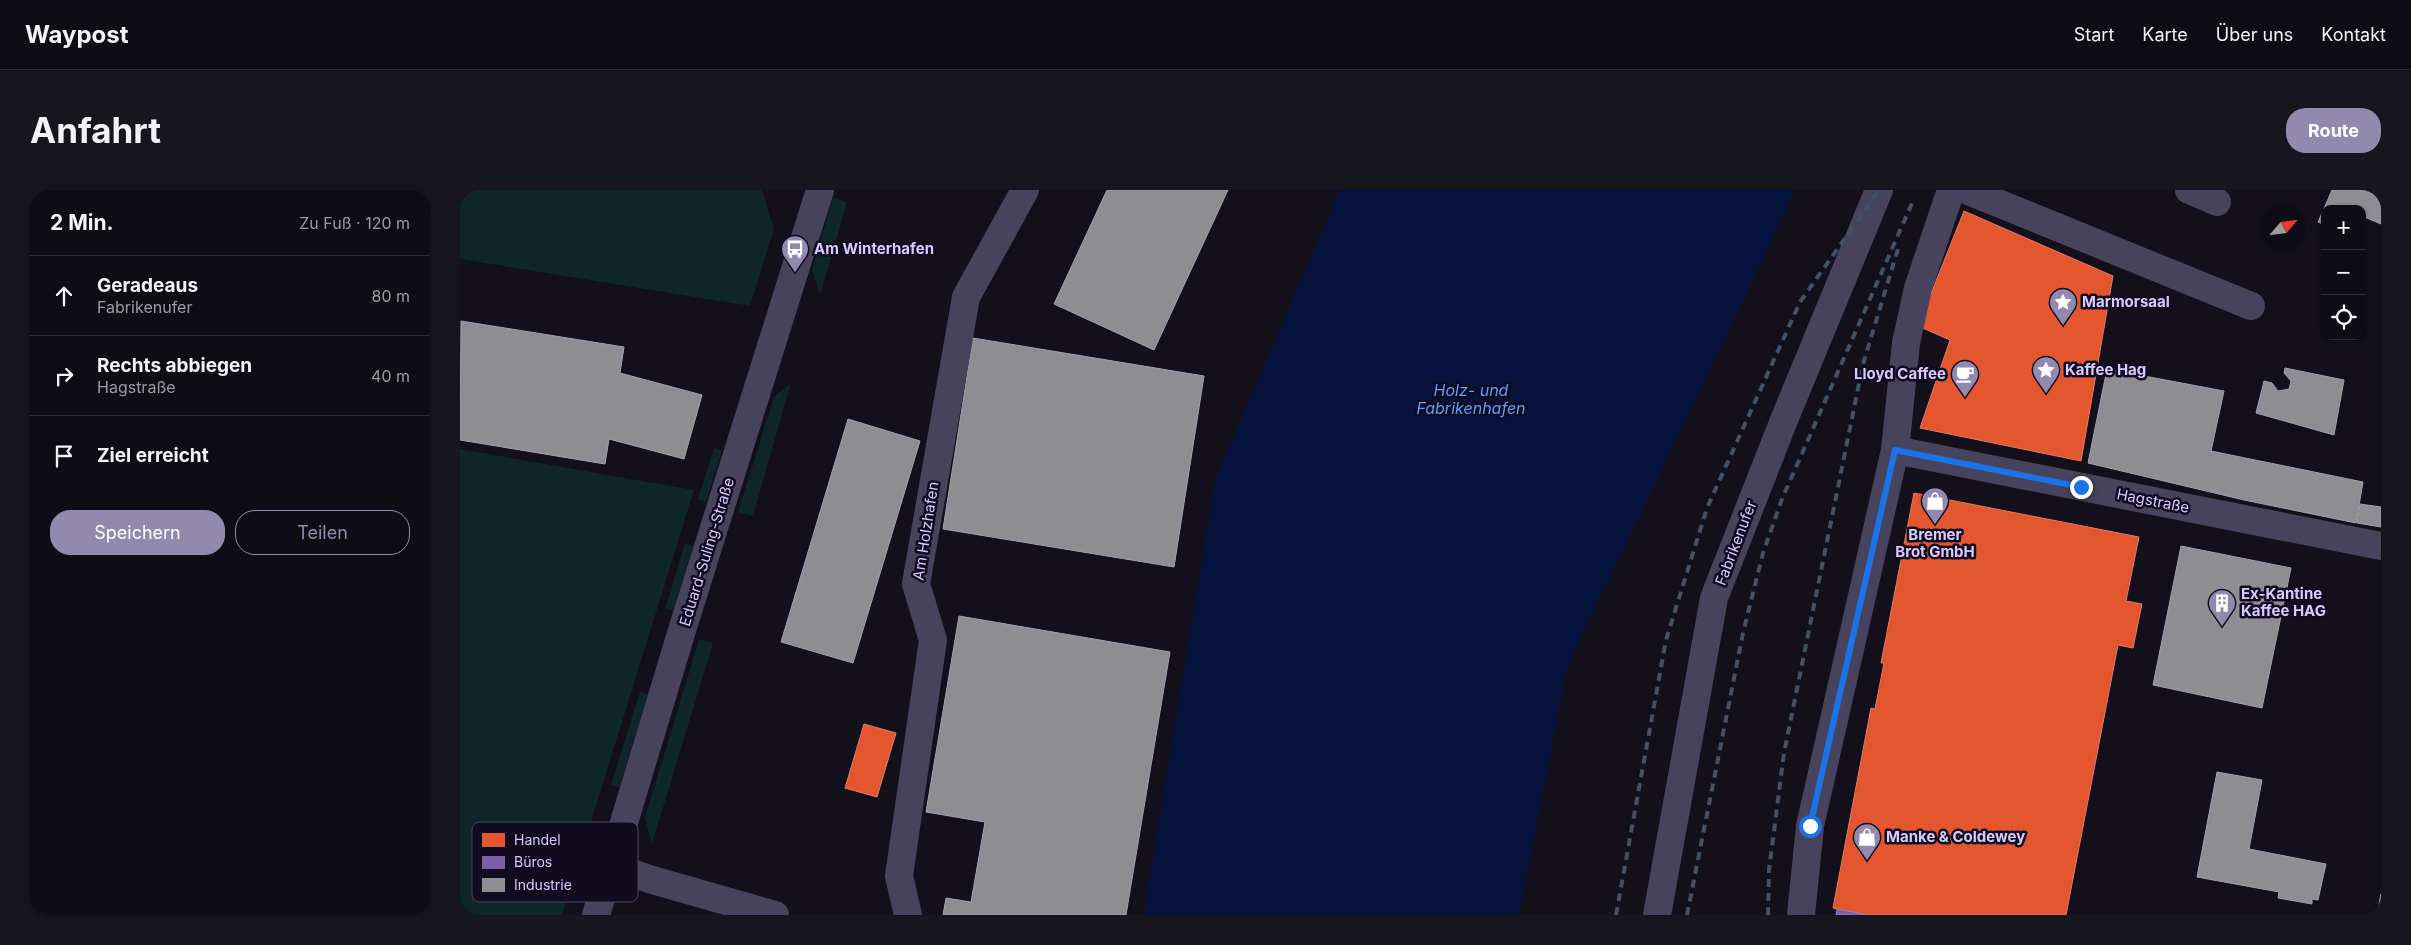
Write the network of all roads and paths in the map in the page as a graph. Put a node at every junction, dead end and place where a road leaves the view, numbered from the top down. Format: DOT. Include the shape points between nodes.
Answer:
graph roads {
  1 [pos="820,190"];
  2 [pos="1025,190"];
  3 [pos="1879,190"];
  4 [pos="1951,190"];
  5 [pos="1966,190"];
  6 [pos="2189,190"];
  7 [pos="2217,202"];
  8 [pos="2250,306"];
  9 [pos="1895,450"];
  10 [pos="2381,546"];
  11 [pos="625,822"];
  12 [pos="638,875"];
  13 [pos="600,902"];
  14 [pos="596,915"];
  15 [pos="775,915"];
  16 [pos="908,915"];
  17 [pos="1657,915"];
  18 [pos="1801,915"];
  1 -- 11 [label="street, Eduard-Suling-Straße"];
  2 -- 16 [label="street, Am Holzhafen" via="966,297 916,584 933,640 899,876"];
  3 -- 17 [label="street, Fabrikenufer" via="1714,598"];
  4 -- 9 [label="street" via="1918,288 1906,343"];
  5 -- 8 [label="street"];
  6 -- 7 [label="street"];
  9 -- 10 [label="street, Hagstraße"];
  9 -- 18 [label="street" via="1810,826"];
  12 -- 15 [label="street"];
  13 -- 14 [label="street, Eduard-Suling-Straße"];
}
